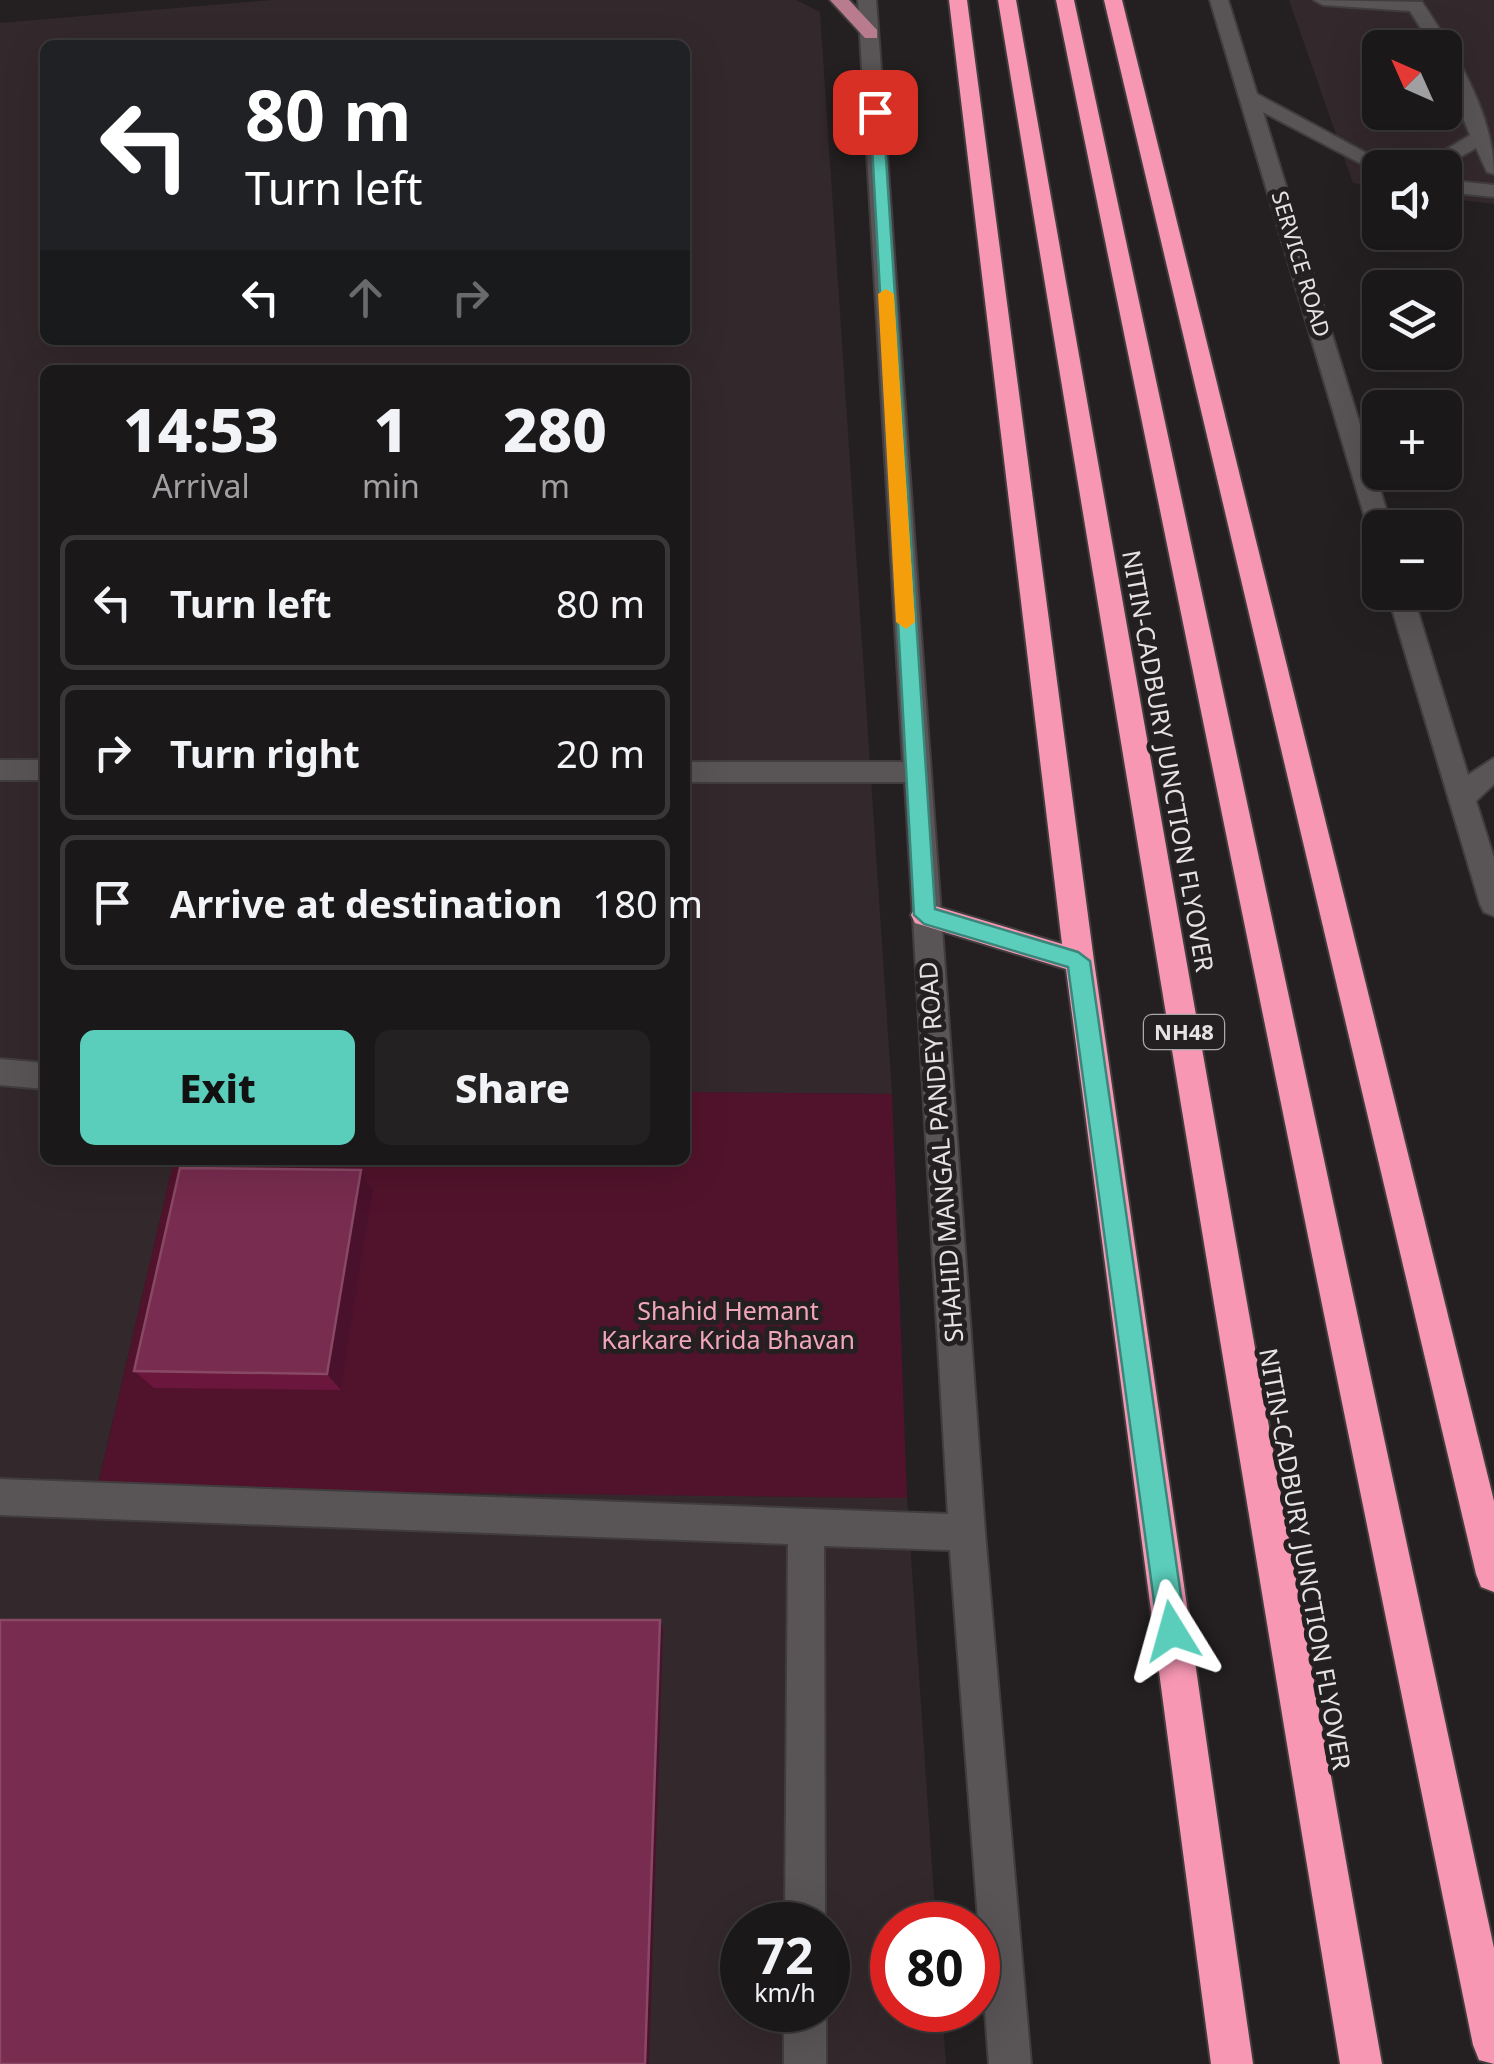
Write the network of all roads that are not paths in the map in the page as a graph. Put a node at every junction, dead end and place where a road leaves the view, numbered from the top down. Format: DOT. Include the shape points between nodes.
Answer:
graph roads {
  1 [pos="839,0"];
  2 [pos="867,0"];
  3 [pos="958,0"];
  4 [pos="1007,0"];
  5 [pos="1065,0"];
  6 [pos="1114,0"];
  7 [pos="1219,0"];
  8 [pos="1323,0"];
  9 [pos="1422,3"];
  10 [pos="1435,30"];
  11 [pos="870,34"];
  12 [pos="1462,92"];
  13 [pos="1251,98"];
  14 [pos="1481,137"];
  15 [pos="1458,150"];
  16 [pos="1362,156"];
  17 [pos="1494,168"];
  18 [pos="1462,188"];
  19 [pos="1494,191"];
  20 [pos="1375,510"];
  21 [pos="1404,610"];
  22 [pos="1494,768"];
  23 [pos="0,770"];
  24 [pos="40,770"];
  25 [pos="690,772"];
  26 [pos="915,772"];
  27 [pos="1461,798"];
  28 [pos="1494,904"];
  29 [pos="924,915"];
  30 [pos="1078,961"];
  31 [pos="0,1072"];
  32 [pos="40,1076"];
  33 [pos="0,1497"];
  34 [pos="806,1528"];
  35 [pos="967,1534"];
  36 [pos="1494,1574"];
  37 [pos="805,1902"];
  38 [pos="805,2032"];
  39 [pos="1494,2045"];
  40 [pos="805,2064"];
  41 [pos="1010,2064"];
  42 [pos="1232,2064"];
  43 [pos="1361,2064"];
  1 -- 11 [label="main road"];
  2 -- 11 [label="street, SHAHID MANGAL PANDEY ROAD"];
  3 -- 30 [label="highway"];
  4 -- 43 [label="highway, NITIN-CADBURY JUNCTION FLYOVER / NH48"];
  5 -- 39 [label="highway, NITIN-CADBURY JUNCTION FLYOVER"];
  6 -- 36 [label="highway"];
  7 -- 13 [label="street, SERVICE ROAD"];
  8 -- 9 [label="street"];
  9 -- 10 [label="street"];
  11 -- 26 [label="street, SHAHID MANGAL PANDEY ROAD"];
  12 -- 14 [label="street"];
  13 -- 16 [label="street"];
  13 -- 20 [label="street, SERVICE ROAD"];
  14 -- 15 [label="street"];
  14 -- 17 [label="street"];
  18 -- 19 [label="street"];
  21 -- 27 [label="street"];
  22 -- 27 [label="street"];
  23 -- 24 [label="street"];
  25 -- 26 [label="street"];
  26 -- 29 [label="street, SHAHID MANGAL PANDEY ROAD"];
  27 -- 28 [label="street"];
  29 -- 30 [label="highway"];
  29 -- 35 [label="street, SHAHID MANGAL PANDEY ROAD"];
  30 -- 42 [label="highway"];
  31 -- 32 [label="street"];
  33 -- 34 [label="street"];
  34 -- 35 [label="street"];
  34 -- 37 [label="street"];
  35 -- 41 [label="street, SHAHID MANGAL PANDEY ROAD"];
  38 -- 40 [label="street"];
}
